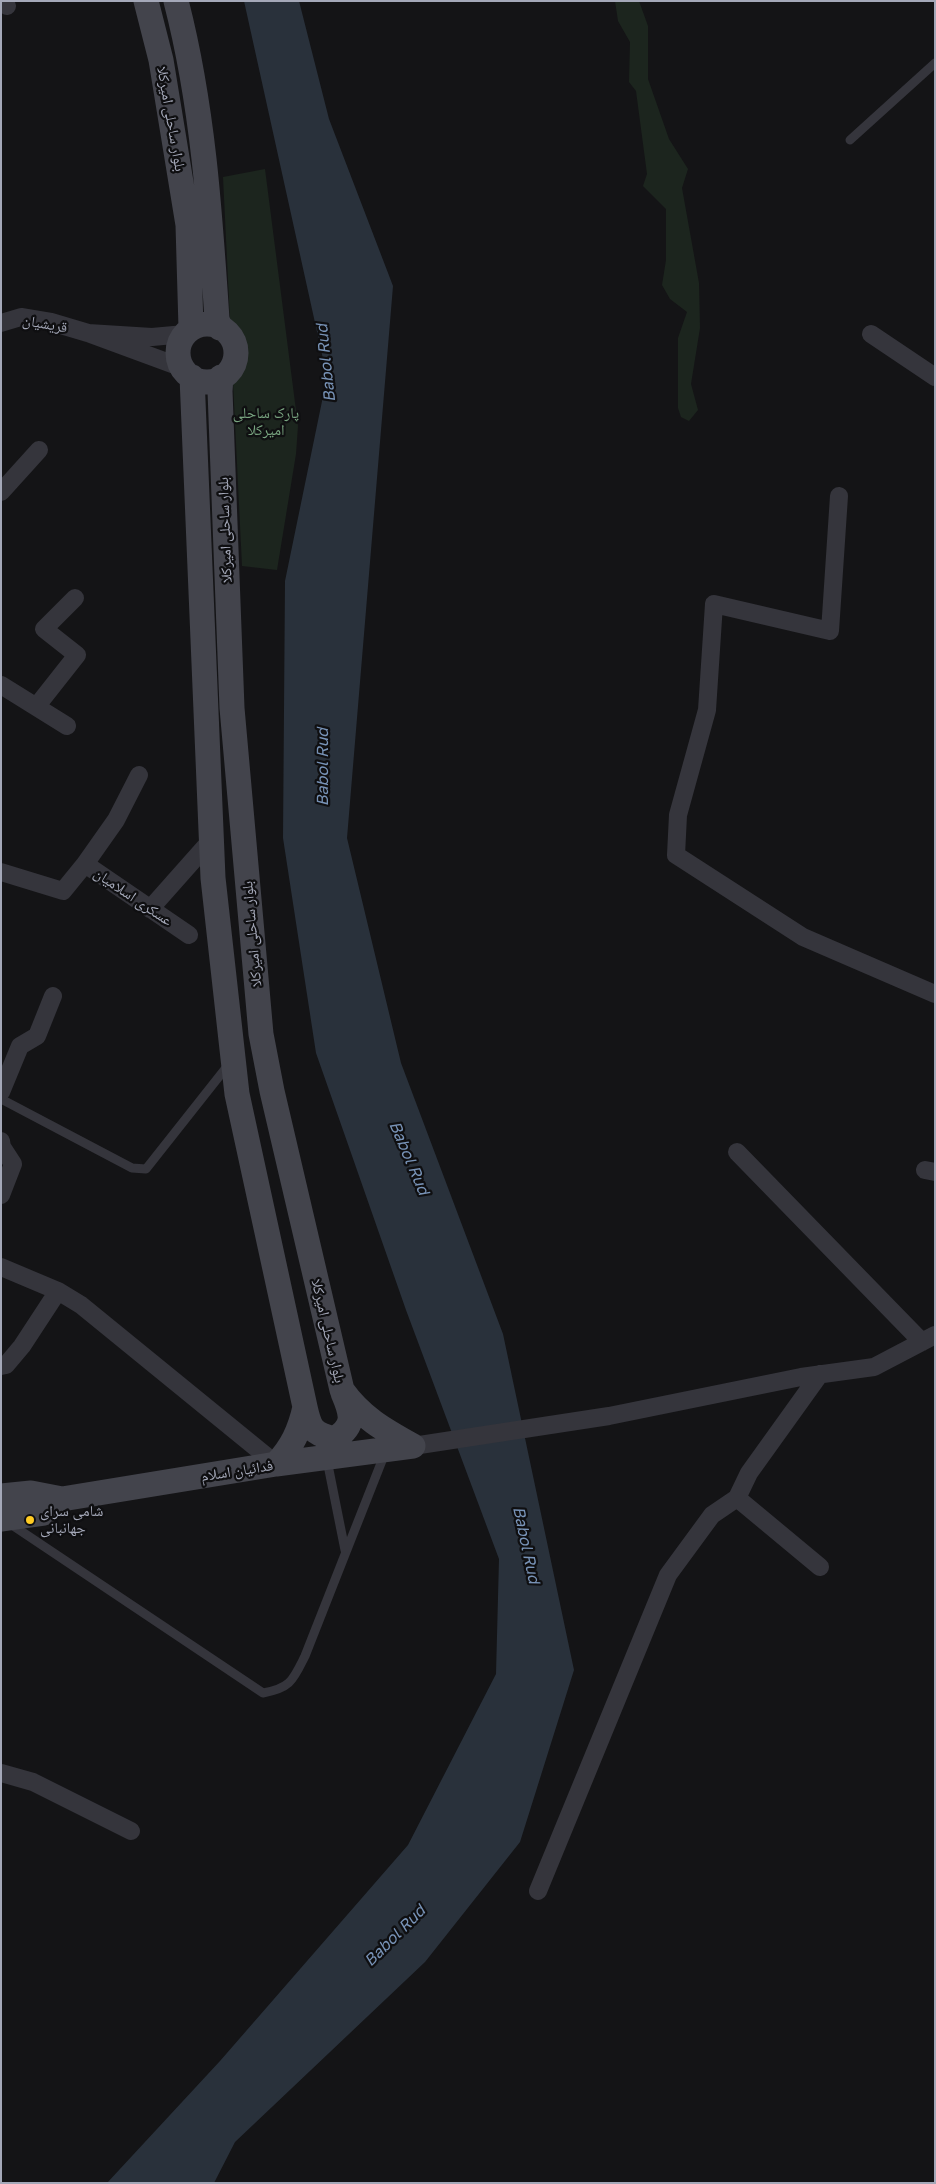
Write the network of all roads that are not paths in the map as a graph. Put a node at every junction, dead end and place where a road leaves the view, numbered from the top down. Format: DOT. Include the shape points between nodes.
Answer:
graph roads {
  1 [pos="146,1"];
  2 [pos="170,1"];
  3 [pos="176,1"];
  4 [pos="184,35"];
  5 [pos="156,40"];
  6 [pos="935,63"];
  7 [pos="850,140"];
  8 [pos="1,323"];
  9 [pos="220,328"];
  10 [pos="188,331"];
  11 [pos="88,334"];
  12 [pos="871,334"];
  13 [pos="187,372"];
  14 [pos="221,377"];
  15 [pos="935,377"];
  16 [pos="39,450"];
  17 [pos="1,492"];
  18 [pos="839,496"];
  19 [pos="75,598"];
  20 [pos="1,684"];
  21 [pos="36,707"];
  22 [pos="67,726"];
  23 [pos="139,775"];
  24 [pos="205,847"];
  25 [pos="84,864"];
  26 [pos="1,872"];
  27 [pos="150,908"];
  28 [pos="189,935"];
  29 [pos="935,994"];
  30 [pos="53,996"];
  31 [pos="234,1058"];
  32 [pos="1,1092"];
  33 [pos="1,1099"];
  34 [pos="1,1141"];
  35 [pos="1,1146"];
  36 [pos="738,1152"];
  37 [pos="1,1195"];
  38 [pos="1,1267"];
  39 [pos="58,1291"];
  40 [pos="928,1338"];
  41 [pos="1,1366"];
  42 [pos="820,1374"];
  43 [pos="342,1390"];
  44 [pos="305,1407"];
  45 [pos="413,1446"];
  46 [pos="386,1448"];
  47 [pos="326,1457"];
  48 [pos="276,1464"];
  49 [pos="737,1498"];
  50 [pos="2,1511"];
  51 [pos="345,1550"];
  52 [pos="820,1567"];
  53 [pos="1,1773"];
  54 [pos="131,1831"];
  55 [pos="538,1891"];
  1 -- 2 [label="main road" via="160,10 166,8"];
  1 -- 5 [label="main road, بلوار ساحلی امیرکلا"];
  3 -- 4 [label="main road, بلوار ساحلی امیرکلا"];
  4 -- 5 [label="main road" via="170,21 164,23"];
  4 -- 9 [label="main road, بلوار ساحلی امیرکلا" via="198,114"];
  5 -- 10 [label="main road, بلوار ساحلی امیرکلا" via="175,134 188,225"];
  6 -- 7 [label="lane"];
  8 -- 11 [label="street, قریشیان" via="21,317 51,322"];
  9 -- 10 [label="main road" via="209,324"];
  9 -- 14 [label="main road" via="232,339 235,348 232,366"];
  10 -- 11 [label="street" via="152,336"];
  10 -- 13 [label="main road" via="179,343 178,353"];
  11 -- 13 [label="street"];
  12 -- 15 [label="street"];
  13 -- 14 [label="main road" via="210,381"];
  13 -- 31 [label="main road, بلوار ساحلی امیرکلا" via="214,878"];
  14 -- 43 [label="main road, بلوار ساحلی امیرکلا" via="232,708 261,1034"];
  16 -- 17 [label="street"];
  18 -- 29 [label="street" via="830,631 714,604 708,710 678,815 676,855 803,937"];
  19 -- 21 [label="street" via="44,629 77,655"];
  20 -- 21 [label="street"];
  21 -- 22 [label="street"];
  23 -- 25 [label="street" via="116,820"];
  24 -- 27 [label="street"];
  25 -- 26 [label="street, عسکری اسلامیان" via="63,891"];
  25 -- 27 [label="street, عسکری اسلامیان"];
  27 -- 28 [label="street, عسکری اسلامیان"];
  30 -- 32 [label="street" via="37,1036 20,1046"];
  31 -- 33 [label="lane" via="146,1169 132,1168"];
  31 -- 44 [label="main road, بلوار ساحلی امیرکلا" via="237,1094"];
  34 -- 35 [label="street"];
  35 -- 37 [label="street" via="13,1164"];
  36 -- 40 [label="street"];
  38 -- 39 [label="street"];
  39 -- 41 [label="street" via="22,1346 6,1365"];
  39 -- 48 [label="street" via="81,1304"];
  40 -- 42 [label="street" via="874,1367"];
  42 -- 45 [label="street" via="609,1416"];
  42 -- 49 [label="street" via="749,1472"];
  43 -- 44 [label="main road" via="351,1421 344,1433 334,1438 316,1434 308,1423"];
  43 -- 45 [label="main road, بلوار ساحلی امیرکلا" via="366,1418"];
  44 -- 48 [label="main road, بلوار ساحلی امیرکلا" via="296,1437"];
  45 -- 46 [label="main road, فدائیان اسلام"];
  46 -- 47 [label="main road, فدائیان اسلام"];
  46 -- 51 [label="lane"];
  47 -- 48 [label="main road, فدائیان اسلام"];
  47 -- 51 [label="lane"];
  48 -- 50 [label="main road, فدائیان اسلام" via="62,1499 31,1493"];
  49 -- 52 [label="street"];
  49 -- 55 [label="street" via="712,1514 668,1575"];
  50 -- 51 [label="lane" via="263,1693 282,1690 293,1681"];
  53 -- 54 [label="street" via="34,1782"];
}
